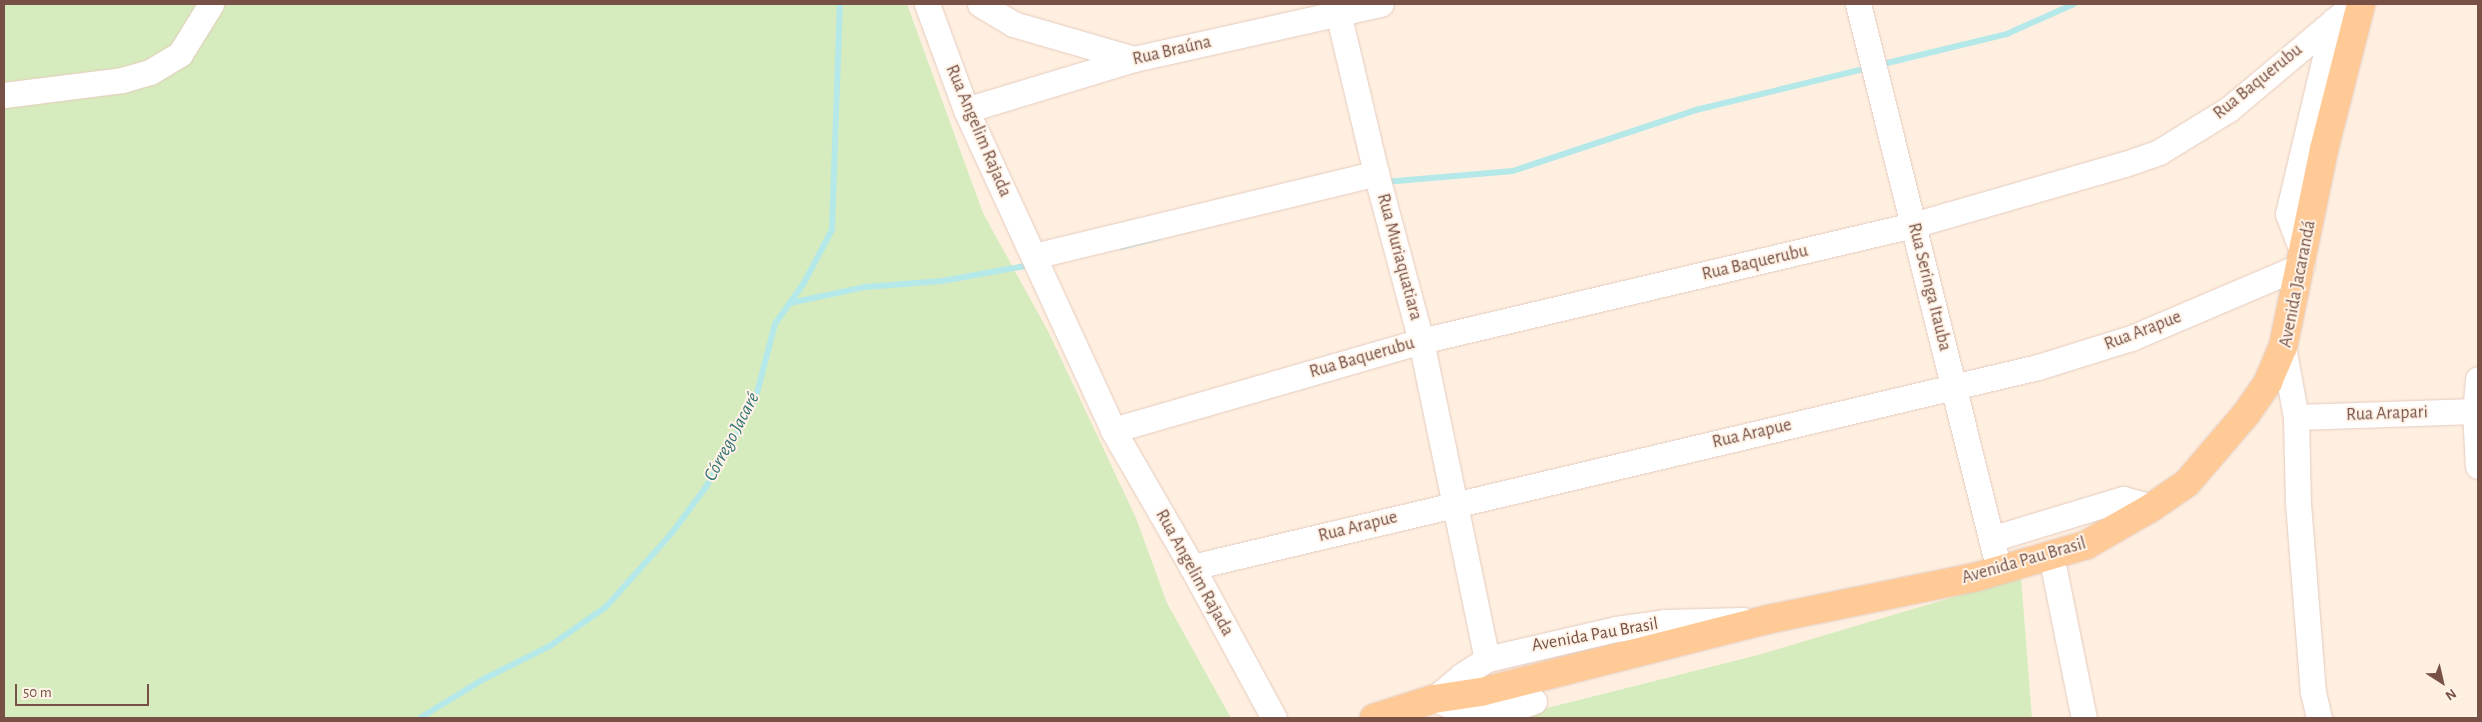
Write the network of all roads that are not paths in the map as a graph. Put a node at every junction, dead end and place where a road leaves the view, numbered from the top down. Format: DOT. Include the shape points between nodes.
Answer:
graph roads {
  1 [pos="210,4"];
  2 [pos="927,4"];
  3 [pos="980,4"];
  4 [pos="1381,4"];
  5 [pos="2354,4"];
  6 [pos="2361,4"];
  7 [pos="1338,9"];
  8 [pos="1859,10"];
  9 [pos="2334,20"];
  10 [pos="1134,59"];
  11 [pos="4,95"];
  12 [pos="966,110"];
  13 [pos="1379,182"];
  14 [pos="1913,225"];
  15 [pos="2302,260"];
  16 [pos="1038,263"];
  17 [pos="1421,342"];
  18 [pos="2283,347"];
  19 [pos="2478,379"];
  20 [pos="1954,387"];
  21 [pos="2477,411"];
  22 [pos="2296,417"];
  23 [pos="1113,430"];
  24 [pos="2478,466"];
  25 [pos="1455,504"];
  26 [pos="2152,507"];
  27 [pos="1991,538"];
  28 [pos="2050,555"];
  29 [pos="1192,567"];
  30 [pos="1999,570"];
  31 [pos="1770,619"];
  32 [pos="1488,659"];
  33 [pos="1550,674"];
  34 [pos="1434,699"];
  35 [pos="1533,710"];
  36 [pos="1480,716"];
  37 [pos="1274,718"];
  38 [pos="1374,718"];
  39 [pos="2084,718"];
  40 [pos="2319,718"];
  1 -- 11 [label="street" via="180,54 150,72 122,80"];
  2 -- 12 [label="street, Rua Angelim Rajada"];
  3 -- 10 [label="street" via="1013,24"];
  4 -- 7 [label="street, Rua Braúna"];
  5 -- 9 [label="street, Rua Baquerubu"];
  6 -- 15 [label="main road, Avenida Jacarandá" via="2324,149"];
  7 -- 10 [label="street, Rua Braúna"];
  7 -- 13 [label="street, Rua Muriaquatiara"];
  8 -- 14 [label="street, Rua Seringa Itauba"];
  9 -- 14 [label="street, Rua Baquerubu" via="2229,108 2159,152"];
  9 -- 15 [label="street" via="2288,214"];
  10 -- 12 [label="street, Rua Braúna"];
  12 -- 16 [label="street, Rua Angelim Rajada"];
  13 -- 16 [label="street"];
  13 -- 17 [label="street, Rua Muriaquatiara"];
  14 -- 17 [label="street, Rua Baquerubu"];
  14 -- 20 [label="street, Rua Seringa Itauba"];
  15 -- 18 [label="main road, Avenida Jacarandá"];
  15 -- 20 [label="street, Rua Arapue" via="2130,338"];
  16 -- 23 [label="street, Rua Angelim Rajada"];
  17 -- 23 [label="street, Rua Baquerubu"];
  17 -- 25 [label="street, Rua Muriaquatiara"];
  18 -- 22 [label="street, Avenida Jacarandá"];
  18 -- 26 [label="main road, Avenida Pau Brasil" via="2268,382 2246,414 2187,482"];
  19 -- 21 [label="street"];
  20 -- 25 [label="street, Rua Arapue"];
  20 -- 27 [label="street, Rua Seringa Itauba"];
  21 -- 22 [label="street, Rua Arapari"];
  21 -- 24 [label="street"];
  22 -- 40 [label="street, Avenida Jacarandá" via="2298,503 2313,692"];
  23 -- 29 [label="street, Rua Angelim Rajada"];
  25 -- 29 [label="street, Rua Arapue"];
  25 -- 32 [label="street, Rua Muriaquatiara"];
  26 -- 27 [label="street" via="2122,499"];
  26 -- 28 [label="main road, Avenida Pau Brasil" via="2086,545"];
  27 -- 30 [label="street, Rua Seringa Itauba"];
  28 -- 30 [label="main road, Avenida Pau Brasil"];
  28 -- 39 [label="street"];
  29 -- 37 [label="street, Rua Angelim Rajada"];
  30 -- 31 [label="main road, Avenida Pau Brasil"];
  31 -- 32 [label="street, Avenida Pau Brasil" via="1657,623 1528,647"];
  31 -- 33 [label="main road, Avenida Pau Brasil"];
  32 -- 34 [label="street, Avenida Pau Brasil"];
  33 -- 34 [label="main road, Avenida Pau Brasil" via="1482,692"];
  33 -- 35 [label="street" via="1536,690"];
  34 -- 36 [label="street"];
  34 -- 38 [label="main road, Avenida Pau Brasil"];
  35 -- 36 [label="street"];
}
